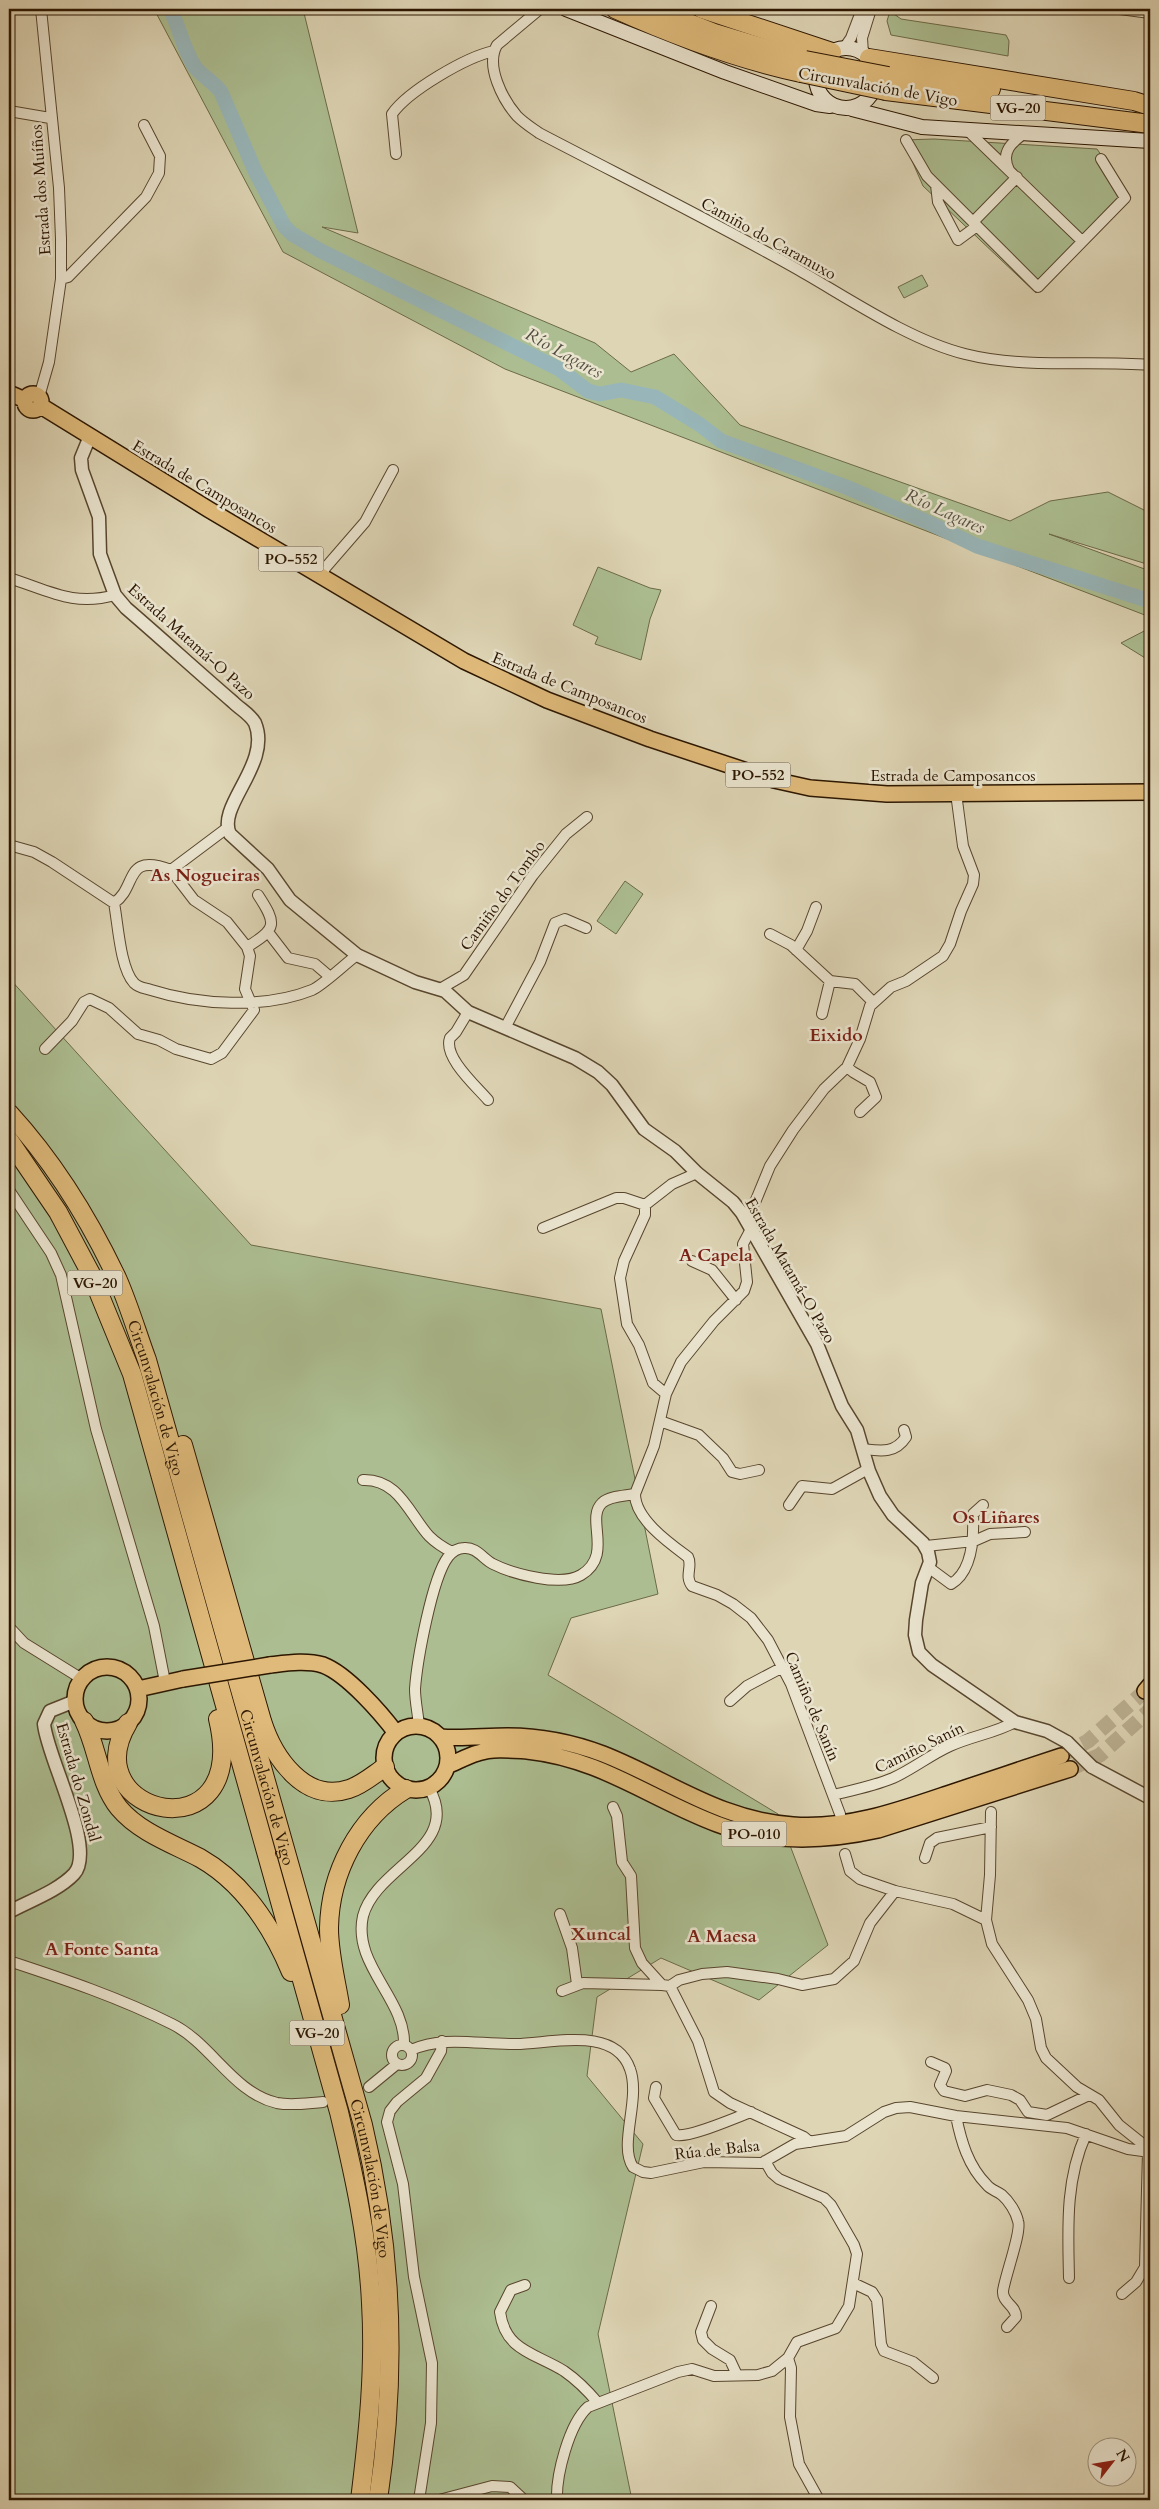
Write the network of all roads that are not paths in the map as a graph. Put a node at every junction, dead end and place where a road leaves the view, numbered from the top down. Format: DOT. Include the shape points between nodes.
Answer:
graph roads {
  1 [pos="41,9"];
  2 [pos="540,9"];
  3 [pos="566,9"];
  4 [pos="615,9"];
  5 [pos="653,9"];
  6 [pos="702,9"];
  7 [pos="862,9"];
  8 [pos="871,9"];
  9 [pos="1120,9"];
  10 [pos="1150,13"];
  11 [pos="838,50"];
  12 [pos="494,51"];
  13 [pos="866,56"];
  14 [pos="807,71"];
  15 [pos="887,84"];
  16 [pos="786,93"];
  17 [pos="868,100"];
  18 [pos="830,106"];
  19 [pos="1150,107"];
  20 [pos="852,108"];
  21 [pos="9,111"];
  22 [pos="50,118"];
  23 [pos="885,118"];
  24 [pos="1150,124"];
  25 [pos="144,125"];
  26 [pos="966,129"];
  27 [pos="1026,132"];
  28 [pos="906,140"];
  29 [pos="1150,141"];
  30 [pos="396,154"];
  31 [pos="1101,159"];
  32 [pos="1013,174"];
  33 [pos="936,185"];
  34 [pos="975,224"];
  35 [pos="1082,242"];
  36 [pos="61,279"];
  37 [pos="1150,366"];
  38 [pos="9,393"];
  39 [pos="35,401"];
  40 [pos="90,436"];
  41 [pos="393,470"];
  42 [pos="320,576"];
  43 [pos="9,578"];
  44 [pos="115,595"];
  45 [pos="1150,792"];
  46 [pos="956,793"];
  47 [pos="587,817"];
  48 [pos="226,828"];
  49 [pos="9,845"];
  50 [pos="171,870"];
  51 [pos="258,895"];
  52 [pos="114,902"];
  53 [pos="816,907"];
  54 [pos="586,928"];
  55 [pos="268,932"];
  56 [pos="770,934"];
  57 [pos="247,947"];
  58 [pos="796,950"];
  59 [pos="357,955"];
  60 [pos="329,976"];
  61 [pos="830,981"];
  62 [pos="440,989"];
  63 [pos="251,1001"];
  64 [pos="874,1002"];
  65 [pos="468,1012"];
  66 [pos="822,1014"];
  67 [pos="505,1028"];
  68 [pos="45,1049"];
  69 [pos="848,1067"];
  70 [pos="488,1100"];
  71 [pos="860,1112"];
  72 [pos="9,1113"];
  73 [pos="9,1140"];
  74 [pos="697,1173"];
  75 [pos="9,1190"];
  76 [pos="645,1205"];
  77 [pos="748,1224"];
  78 [pos="543,1228"];
  79 [pos="692,1262"];
  80 [pos="117,1279"];
  81 [pos="736,1300"];
  82 [pos="666,1394"];
  83 [pos="660,1421"];
  84 [pos="904,1430"];
  85 [pos="863,1449"];
  86 [pos="868,1469"];
  87 [pos="759,1470"];
  88 [pos="363,1480"];
  89 [pos="634,1494"];
  90 [pos="788,1505"];
  91 [pos="983,1505"];
  92 [pos="1025,1532"];
  93 [pos="974,1541"];
  94 [pos="926,1546"];
  95 [pos="452,1552"];
  96 [pos="928,1567"];
  97 [pos="189,1577"];
  98 [pos="9,1627"];
  99 [pos="783,1667"];
  100 [pos="82,1679"];
  101 [pos="165,1682"];
  102 [pos="138,1689"];
  103 [pos="75,1700"];
  104 [pos="730,1700"];
  105 [pos="84,1721"];
  106 [pos="1016,1722"];
  107 [pos="128,1723"];
  108 [pos="419,1726"];
  109 [pos="396,1733"];
  110 [pos="440,1737"];
  111 [pos="1064,1749"];
  112 [pos="447,1766"];
  113 [pos="385,1767"];
  114 [pos="1070,1769"];
  115 [pos="429,1788"];
  116 [pos="406,1789"];
  117 [pos="834,1795"];
  118 [pos="1150,1798"];
  119 [pos="613,1807"];
  120 [pos="991,1812"];
  121 [pos="840,1814"];
  122 [pos="991,1827"];
  123 [pos="845,1854"];
  124 [pos="925,1858"];
  125 [pos="895,1891"];
  126 [pos="9,1912"];
  127 [pos="560,1914"];
  128 [pos="986,1920"];
  129 [pos="9,1960"];
  130 [pos="577,1984"];
  131 [pos="666,1986"];
  132 [pos="562,1991"];
  133 [pos="309,2002"];
  134 [pos="442,2042"];
  135 [pos="407,2048"];
  136 [pos="932,2062"];
  137 [pos="397,2064"];
  138 [pos="369,2087"];
  139 [pos="656,2087"];
  140 [pos="1089,2095"];
  141 [pos="323,2102"];
  142 [pos="1024,2109"];
  143 [pos="751,2112"];
  144 [pos="956,2116"];
  145 [pos="1034,2124"];
  146 [pos="1086,2134"];
  147 [pos="810,2142"];
  148 [pos="369,2149"];
  149 [pos="1149,2152"];
  150 [pos="765,2161"];
  151 [pos="1069,2278"];
  152 [pos="853,2282"];
  153 [pos="525,2284"];
  154 [pos="1122,2294"];
  155 [pos="710,2306"];
  156 [pos="1007,2326"];
  157 [pos="788,2358"];
  158 [pos="738,2375"];
  159 [pos="933,2378"];
  160 [pos="598,2403"];
  161 [pos="360,2500"];
  162 [pos="378,2500"];
  163 [pos="420,2500"];
  164 [pos="439,2500"];
  165 [pos="524,2500"];
  166 [pos="557,2500"];
  167 [pos="819,2500"];
  1 -- 22 [label="street, Estrada dos Muíños"];
  2 -- 12 [label="street" via="504,38"];
  3 -- 16 [label="main road"];
  4 -- 14 [label="highway, Circunvalación de Vigo / VG-20" via="734,56"];
  5 -- 14 [label="highway, Circunvalación de Vigo / VG-20"];
  6 -- 11 [label="highway"];
  7 -- 11 [label="street" via="851,38"];
  8 -- 13 [label="street" via="862,38"];
  9 -- 10 [label="street"];
  11 -- 13 [label="main road"];
  11 -- 14 [label="main road"];
  12 -- 30 [label="street" via="482,53 435,79 398,105 392,114"];
  12 -- 37 [label="street, Camiño do Caramuxo" via="496,76 502,93 518,117 539,133 690,211 921,338 945,349 988,358 1124,362"];
  13 -- 17 [label="main road" via="877,80"];
  13 -- 19 [label="highway" via="1134,101"];
  14 -- 15 [label="highway, Circunvalación de Vigo / VG-20, bridge"];
  14 -- 16 [label="main road" via="808,86"];
  14 -- 18 [label="main road"];
  15 -- 19 [label="highway, Circunvalación de Vigo / VG-20"];
  15 -- 24 [label="highway, Circunvalación de Vigo / VG-20"];
  16 -- 18 [label="main road"];
  17 -- 20 [label="main road"];
  17 -- 23 [label="main road"];
  18 -- 20 [label="main road"];
  20 -- 23 [label="main road"];
  21 -- 22 [label="street"];
  22 -- 36 [label="street, Estrada dos Muíños" via="59,188"];
  23 -- 26 [label="main road" via="922,127"];
  25 -- 36 [label="street" via="160,156 160,173 146,197 68,277"];
  26 -- 27 [label="main road"];
  26 -- 32 [label="street"];
  27 -- 29 [label="main road"];
  27 -- 32 [label="street" via="1011,144 1005,156"];
  28 -- 33 [label="street"];
  31 -- 35 [label="street" via="1125,198"];
  32 -- 34 [label="street"];
  32 -- 35 [label="street"];
  33 -- 34 [label="street"];
  33 -- 34 [label="street" via="938,202 958,240"];
  34 -- 35 [label="street" via="1038,287"];
  36 -- 39 [label="street, Estrada dos Muíños" via="50,362"];
  38 -- 39 [label="main road, Estrada de Camposancos / PO-552"];
  39 -- 40 [label="main road, Estrada de Camposancos / PO-552"];
  40 -- 42 [label="main road, Estrada de Camposancos / PO-552"];
  40 -- 44 [label="street, Estrada Matamá-O Pazo" via="81,458 82,470 99,518 100,554"];
  41 -- 42 [label="street" via="365,522"];
  42 -- 46 [label="main road, Estrada de Camposancos / PO-552" via="505,682 665,744 774,780 810,788 887,794"];
  43 -- 44 [label="street" via="68,598 94,601"];
  44 -- 48 [label="street, Estrada Matamá-O Pazo" via="254,722 258,733 257,752 229,814"];
  45 -- 46 [label="main road, Estrada de Camposancos / PO-552"];
  46 -- 64 [label="street" via="963,846 974,875 950,944 943,956 930,966 891,988"];
  47 -- 62 [label="street, Camiño do Tombo" via="566,834 532,875 464,975"];
  48 -- 50 [label="street"];
  48 -- 59 [label="street, Estrada Matamá-O Pazo" via="268,869 290,900"];
  49 -- 52 [label="street" via="34,852"];
  50 -- 52 [label="street" via="152,866 135,870 124,894"];
  50 -- 57 [label="street" via="194,900 222,918"];
  51 -- 55 [label="street" via="272,917"];
  52 -- 63 [label="street" via="126,965 135,984 172,997 200,1001"];
  53 -- 58 [label="street"];
  54 -- 67 [label="street" via="565,919 555,923 540,962"];
  55 -- 57 [label="street"];
  55 -- 60 [label="street" via="288,958 315,964"];
  56 -- 58 [label="street"];
  57 -- 63 [label="street" via="250,956 246,992"];
  58 -- 61 [label="street"];
  59 -- 60 [label="street"];
  59 -- 62 [label="street, Estrada Matamá-O Pazo" via="415,982"];
  60 -- 63 [label="street" via="311,990 263,1002"];
  61 -- 64 [label="street" via="855,984"];
  61 -- 66 [label="street"];
  62 -- 65 [label="street, Estrada Matamá-O Pazo" via="451,994"];
  63 -- 68 [label="street" via="253,1014 216,1058 204,1058 138,1034 109,1008 90,999"];
  64 -- 69 [label="street" via="866,1011 860,1040"];
  65 -- 67 [label="street, Estrada Matamá-O Pazo"];
  65 -- 70 [label="street" via="450,1038 449,1047 456,1062"];
  67 -- 74 [label="street, Estrada Matamá-O Pazo" via="576,1058 598,1072 612,1085 644,1129 675,1151"];
  69 -- 71 [label="street" via="870,1082 876,1097"];
  69 -- 77 [label="street" via="824,1089 770,1166"];
  72 -- 80 [label="highway, Circunvalación de Vigo / VG-20" via="58,1176 86,1219"];
  73 -- 97 [label="highway, Circunvalación de Vigo / VG-20" via="58,1212 92,1274 111,1318 132,1374"];
  74 -- 76 [label="street" via="672,1184"];
  74 -- 77 [label="street, Estrada Matamá-O Pazo" via="733,1202"];
  75 -- 101 [label="street" via="51,1253 61,1275 96,1429 154,1626"];
  76 -- 78 [label="street" via="616,1198"];
  76 -- 82 [label="street" via="645,1215 624,1260 620,1278 628,1324 653,1383"];
  77 -- 81 [label="street" via="743,1244 746,1286"];
  77 -- 85 [label="street, Estrada Matamá-O Pazo" via="812,1333"];
  79 -- 81 [label="street" via="712,1270"];
  80 -- 113 [label="highway" via="134,1305 165,1386 272,1746 293,1775 327,1791 351,1789"];
  80 -- 148 [label="highway, Circunvalación de Vigo / VG-20" via="147,1360"];
  81 -- 82 [label="street" via="689,1351"];
  82 -- 83 [label="street"];
  83 -- 87 [label="street" via="699,1435 723,1458 732,1472 740,1474"];
  83 -- 89 [label="street" via="654,1446"];
  84 -- 85 [label="street" via="906,1437 903,1442 888,1452"];
  85 -- 86 [label="street, Estrada Matamá-O Pazo"];
  86 -- 90 [label="street" via="832,1488 802,1486"];
  86 -- 94 [label="street, Estrada Matamá-O Pazo" via="893,1515"];
  88 -- 95 [label="street" via="374,1480 393,1489 429,1536"];
  89 -- 95 [label="street" via="609,1499 597,1509 596,1559 586,1571 573,1578 546,1580 498,1566 469,1548"];
  89 -- 99 [label="street, Camiño de Sanín" via="638,1512 648,1524 690,1560 688,1578 692,1586 717,1595 751,1618"];
  91 -- 93 [label="street" via="973,1514"];
  92 -- 93 [label="street" via="990,1534"];
  93 -- 94 [label="street"];
  93 -- 96 [label="street" via="958,1580 952,1584"];
  94 -- 96 [label="street" via="930,1558"];
  95 -- 108 [label="street" via="443,1566 433,1596 420,1651 415,1694"];
  96 -- 106 [label="street" via="916,1620 919,1652 932,1665"];
  97 -- 107 [label="highway" via="189,1606 224,1748 219,1776 211,1791 193,1804 176,1809 158,1807 137,1797 123,1780 117,1758 121,1734"];
  97 -- 133 [label="highway, Circunvalación de Vigo / VG-20"];
  98 -- 100 [label="street" via="24,1642"];
  99 -- 104 [label="street" via="747,1686"];
  99 -- 117 [label="street, Camiño de Sanín"];
  100 -- 102 [label="main road" via="97,1668 116,1668 132,1678"];
  100 -- 103 [label="main road"];
  101 -- 102 [label="main road"];
  101 -- 109 [label="main road, bridge" via="308,1662 335,1672"];
  102 -- 107 [label="main road" via="137,1711"];
  103 -- 105 [label="main road"];
  103 -- 126 [label="street, Estrada do Zondal" via="50,1711 44,1724 80,1840 81,1860 71,1877"];
  105 -- 107 [label="main road" via="109,1731"];
  105 -- 133 [label="highway" via="92,1736 108,1794 120,1810 158,1837 202,1859 237,1886 266,1922"];
  106 -- 111 [label="street" via="1047,1731"];
  106 -- 117 [label="street, Camiño Sanín" via="971,1736 894,1778"];
  108 -- 109 [label="main road"];
  108 -- 110 [label="main road"];
  109 -- 113 [label="main road" via="385,1748"];
  110 -- 111 [label="main road, PO-010" via="508,1736 573,1745 602,1754 719,1810 750,1819 793,1825 830,1825 873,1817"];
  110 -- 112 [label="main road" via="447,1751"];
  111 -- 118 [label="street, bridge"];
  112 -- 114 [label="main road, PO-010" via="494,1750 549,1754 613,1774 718,1824 754,1834 812,1840 878,1830"];
  112 -- 115 [label="main road" via="439,1781"];
  113 -- 116 [label="main road" via="393,1781"];
  115 -- 116 [label="main road"];
  115 -- 135 [label="street" via="438,1812 433,1832 422,1847 382,1883 370,1901 362,1932 364,1949 399,2017"];
  116 -- 148 [label="highway" via="373,1815 351,1846 331,1905 331,1956 367,2110"];
  117 -- 121 [label="street, Camiño de Sanín"];
  119 -- 131 [label="street" via="622,1862 631,1876 635,1948 642,1964"];
  120 -- 122 [label="street"];
  122 -- 124 [label="street" via="937,1838 930,1843"];
  122 -- 128 [label="street"];
  123 -- 125 [label="street" via="854,1876"];
  125 -- 128 [label="street" via="953,1904"];
  125 -- 131 [label="street" via="870,1923 854,1961 834,1979 802,1985 727,1972 702,1974"];
  127 -- 130 [label="street" via="572,1948"];
  128 -- 140 [label="street" via="997,1954 1032,2009 1042,2053"];
  129 -- 141 [label="street" via="80,1984 173,2024 199,2043 244,2086 264,2098 277,2103"];
  130 -- 131 [label="street"];
  130 -- 132 [label="street"];
  131 -- 143 [label="street" via="698,2040 714,2092"];
  133 -- 161 [label="highway, Circunvalación de Vigo / VG-20" via="351,2160 366,2248 372,2353 370,2418"];
  134 -- 135 [label="street, Rúa de Balsa"];
  134 -- 150 [label="street, Rúa de Balsa" via="516,2044 570,2039 607,2046 622,2056 630,2068 634,2103 628,2154 636,2170 651,2173 704,2162 758,2164"];
  134 -- 163 [label="street" via="441,2051 426,2078 397,2102 390,2110 387,2122 403,2184 414,2277 432,2363 431,2423"];
  135 -- 137 [label="street" via="412,2057 408,2063"];
  135 -- 137 [label="street" via="397,2046 392,2052 392,2059"];
  136 -- 142 [label="street" via="946,2071 940,2085 944,2091 964,2096 987,2090 1011,2094 1020,2100"];
  137 -- 138 [label="street"];
  139 -- 143 [label="street" via="654,2098 676,2135 692,2135"];
  140 -- 142 [label="street" via="1044,2116"];
  140 -- 149 [label="street" via="1100,2100 1124,2130"];
  142 -- 145 [label="street"];
  143 -- 147 [label="street"];
  144 -- 145 [label="street, Rúa de Balsa"];
  144 -- 147 [label="street, Rúa de Balsa" via="918,2108 896,2108 846,2136"];
  144 -- 156 [label="street" via="971,2164 987,2186 1004,2197 1018,2221 1019,2232 1003,2294 1016,2317"];
  145 -- 146 [label="street, Rúa de Balsa"];
  146 -- 149 [label="street, Rúa de Balsa" via="1128,2149"];
  146 -- 151 [label="street" via="1070,2188"];
  147 -- 150 [label="street, Rúa de Balsa" via="790,2146"];
  148 -- 162 [label="highway, Circunvalación de Vigo / VG-20" via="383,2220 389,2316 389,2400"];
  149 -- 154 [label="street" via="1145,2268 1136,2282"];
  150 -- 152 [label="street" via="779,2179 815,2194 831,2205 856,2249"];
  152 -- 157 [label="street" via="848,2306 836,2328 798,2342"];
  152 -- 159 [label="street" via="872,2292 876,2300 884,2351 913,2362"];
  153 -- 160 [label="street" via="511,2290 500,2312 507,2336 515,2345 577,2381"];
  155 -- 158 [label="street" via="701,2332 703,2340 730,2360"];
  157 -- 158 [label="street" via="772,2371"];
  157 -- 167 [label="street" via="791,2368 790,2417 799,2464"];
  158 -- 160 [label="street" via="714,2376 692,2369"];
  160 -- 166 [label="street" via="588,2407 578,2419 567,2446"];
  164 -- 165 [label="street" via="492,2486 510,2487"];
}
